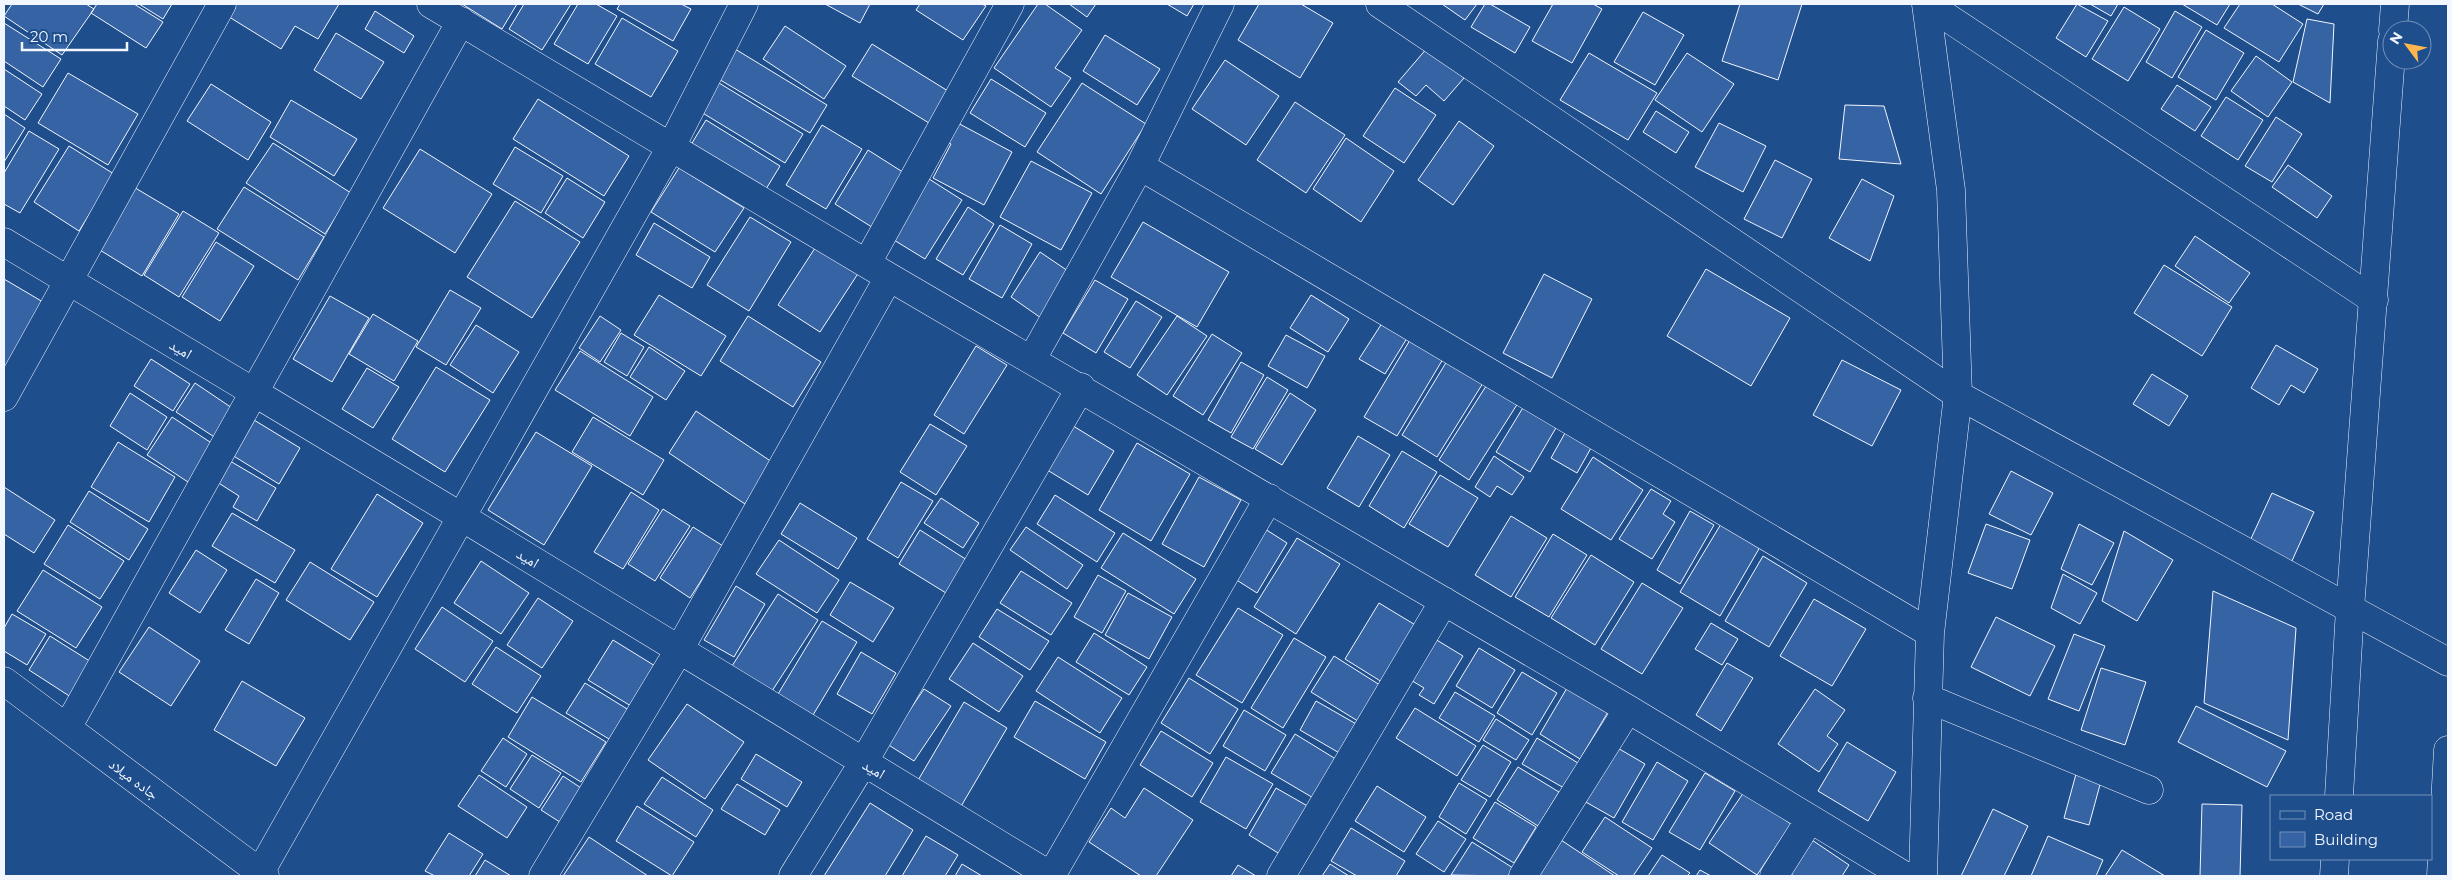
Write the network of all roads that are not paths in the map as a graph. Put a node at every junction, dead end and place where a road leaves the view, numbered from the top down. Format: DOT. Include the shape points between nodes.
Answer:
graph roads {
  1 [pos="222,4"];
  2 [pos="431,4"];
  3 [pos="744,4"];
  4 [pos="1010,4"];
  5 [pos="1220,4"];
  6 [pos="1380,4"];
  7 [pos="1927,4"];
  8 [pos="2395,4"];
  9 [pos="2394,20"];
  10 [pos="461,21"];
  11 [pos="2390,70"];
  12 [pos="671,147"];
  13 [pos="1140,166"];
  14 [pos="4,242"];
  15 [pos="878,270"];
  16 [pos="68,281"];
  17 [pos="2374,300"];
  18 [pos="1032,359"];
  19 [pos="1080,387"];
  20 [pos="253,392"];
  21 [pos="1958,395"];
  22 [pos="4,397"];
  23 [pos="1269,498"];
  24 [pos="460,516"];
  25 [pos="1444,601"];
  26 [pos="2350,610"];
  27 [pos="1930,633"];
  28 [pos="679,650"];
  29 [pos="2448,662"];
  30 [pos="4,681"];
  31 [pos="1927,698"];
  32 [pos="1628,709"];
  33 [pos="67,728"];
  34 [pos="2448,750"];
  35 [pos="864,763"];
  36 [pos="2149,790"];
  37 [pos="2339,795"];
  38 [pos="1810,819"];
  39 [pos="2335,860"];
  40 [pos="261,875"];
  41 [pos="543,876"];
  42 [pos="793,876"];
  43 [pos="1051,876"];
  44 [pos="1281,876"];
  45 [pos="1523,876"];
  46 [pos="1774,876"];
  47 [pos="1905,876"];
  48 [pos="1923,876"];
  49 [pos="2334,876"];
  50 [pos="2441,876"];
  1 -- 16 [label="main road"];
  2 -- 10 [label="main road"];
  3 -- 12 [label="main road"];
  4 -- 15 [label="main road"];
  5 -- 13 [label="main road"];
  6 -- 21 [label="main road"];
  7 -- 17 [label="main road"];
  7 -- 21 [label="main road" via="1951,190"];
  8 -- 9 [label="main road"];
  10 -- 12 [label="main road"];
  10 -- 20 [label="main road"];
  11 -- 17 [label="main road"];
  12 -- 15 [label="main road"];
  12 -- 24 [label="main road"];
  13 -- 18 [label="main road"];
  13 -- 27 [label="main road"];
  14 -- 16 [label="main road, امید"];
  15 -- 18 [label="main road"];
  15 -- 28 [label="main road"];
  16 -- 20 [label="main road, امید"];
  16 -- 22 [label="main road"];
  17 -- 26 [label="main road"];
  18 -- 19 [label="main road"];
  19 -- 23 [label="main road"];
  19 -- 35 [label="main road"];
  20 -- 24 [label="main road, امید"];
  20 -- 33 [label="main road"];
  21 -- 26 [label="main road"];
  21 -- 27 [label="main road"];
  23 -- 25 [label="main road"];
  23 -- 43 [label="main road"];
  24 -- 28 [label="main road, امید"];
  24 -- 40 [label="main road"];
  25 -- 32 [label="main road"];
  25 -- 44 [label="main road"];
  26 -- 29 [label="main road"];
  26 -- 37 [label="main road"];
  27 -- 31 [label="main road"];
  28 -- 35 [label="main road, امید"];
  28 -- 41 [label="main road"];
  30 -- 33 [label="main road, جاده میلاد"];
  31 -- 36 [label="main road"];
  31 -- 48 [label="main road"];
  32 -- 38 [label="main road"];
  32 -- 45 [label="main road"];
  33 -- 40 [label="main road, جاده میلاد"];
  34 -- 50 [label="main road"];
  35 -- 42 [label="main road"];
  35 -- 43 [label="main road, امید"];
  38 -- 46 [label="main road"];
  38 -- 47 [label="main road"];
  39 -- 49 [label="main road"];
}
